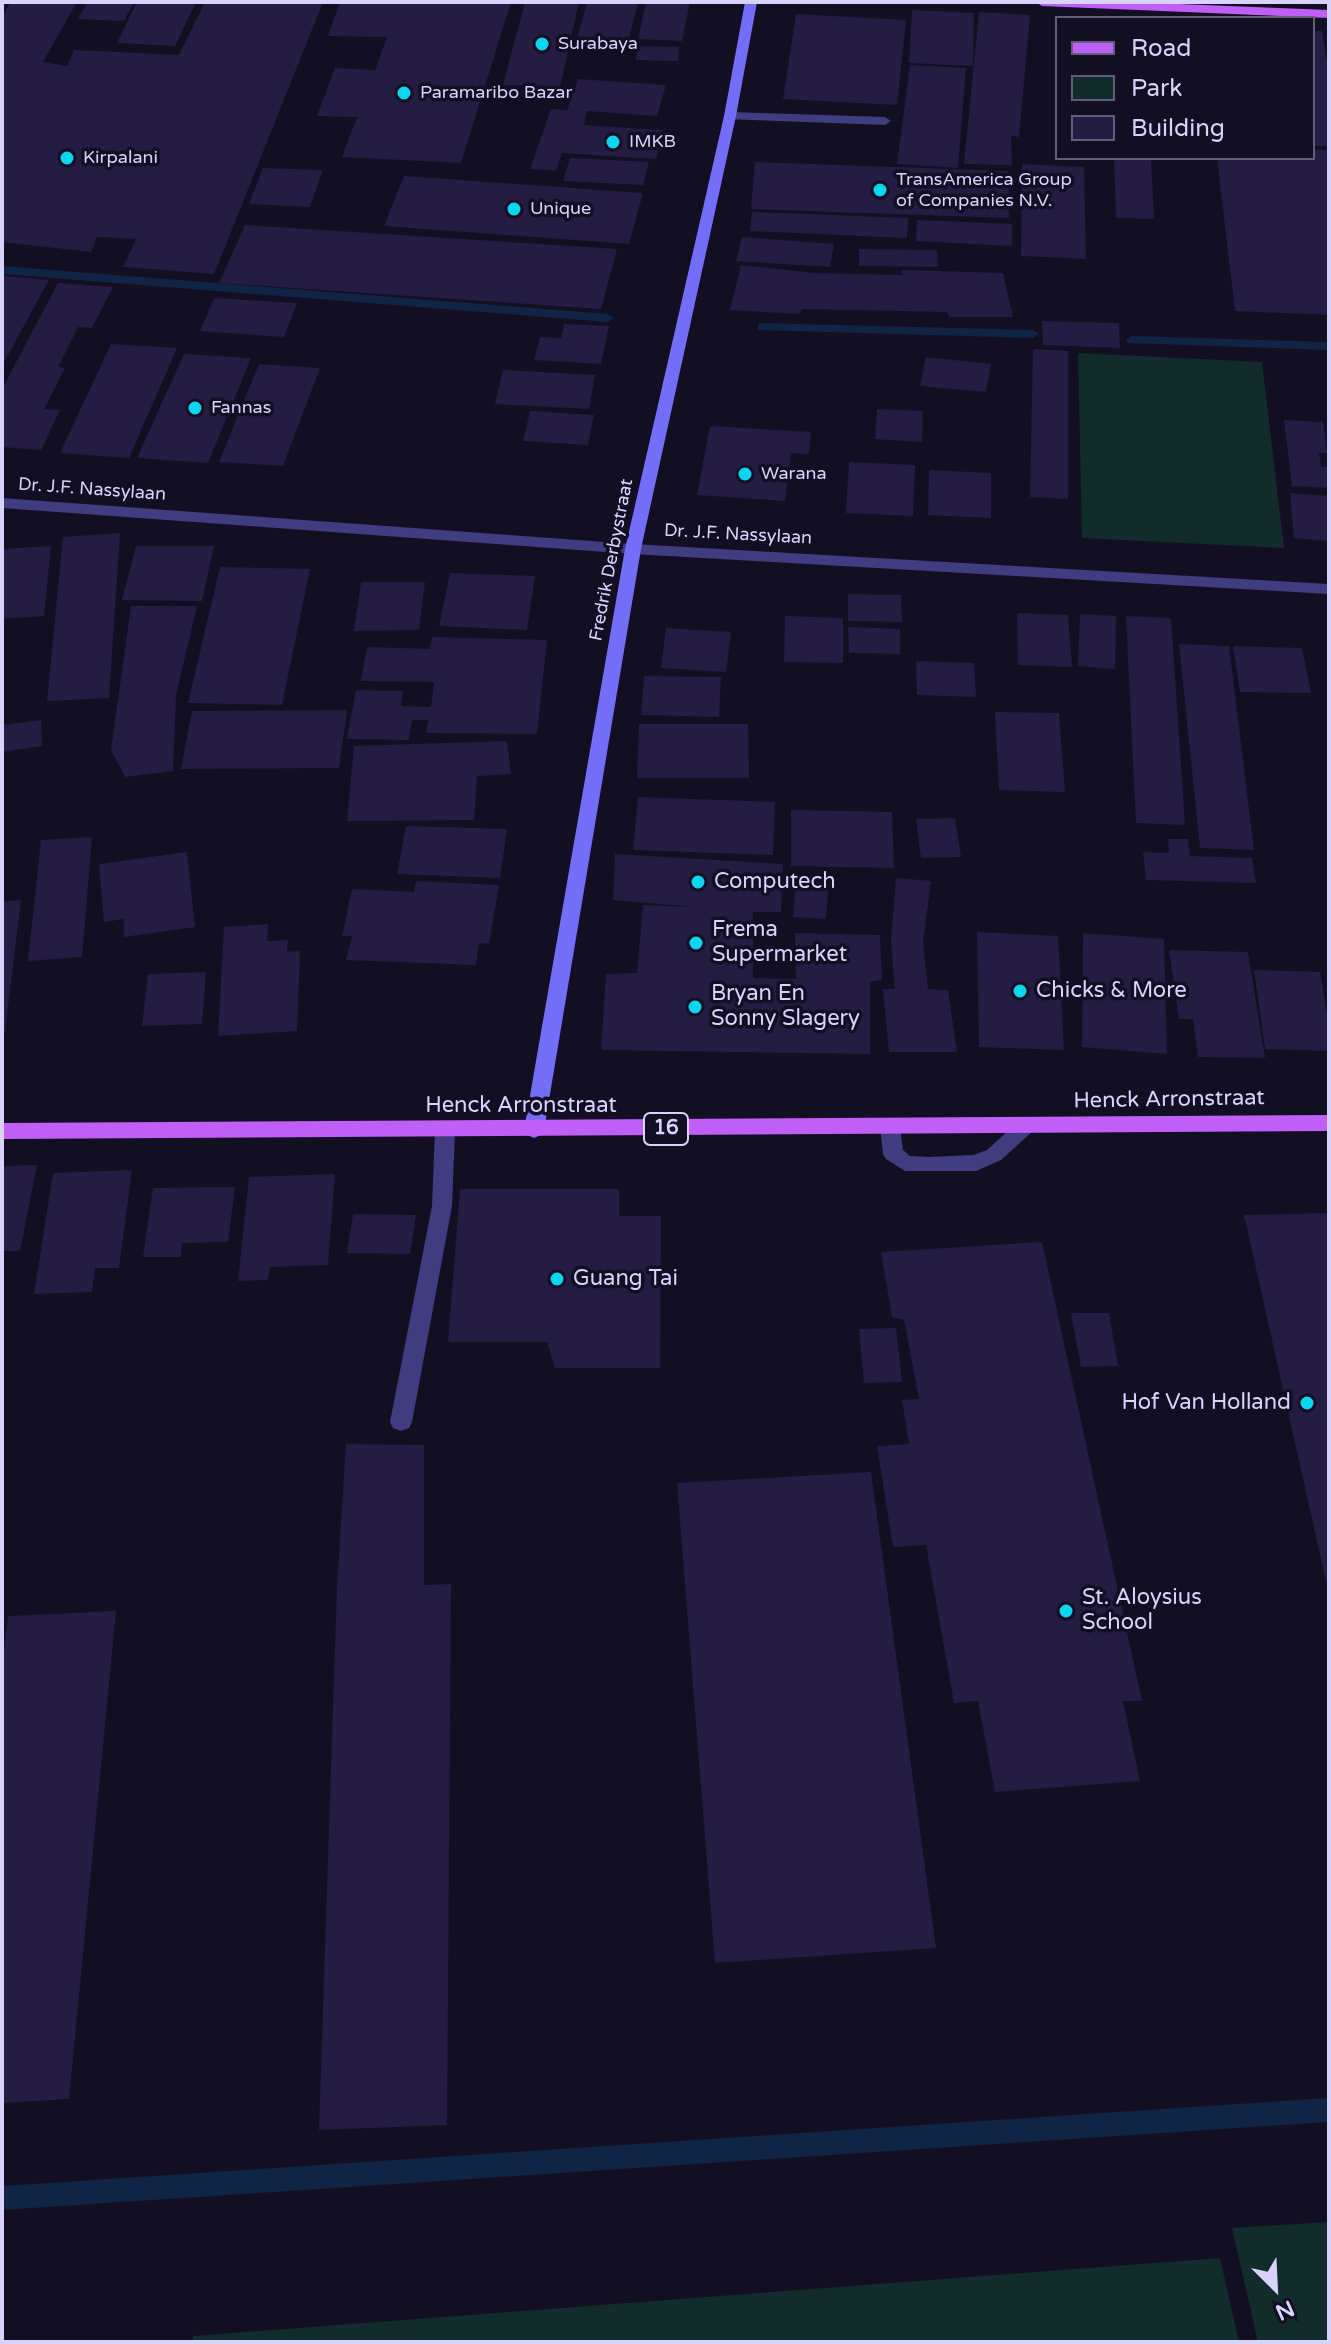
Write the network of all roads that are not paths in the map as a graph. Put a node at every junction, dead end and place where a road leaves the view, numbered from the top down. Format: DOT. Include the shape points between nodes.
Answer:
graph roads {
  1 [pos="751,2"];
  2 [pos="1042,2"];
  3 [pos="1329,14"];
  4 [pos="730,116"];
  5 [pos="885,121"];
  6 [pos="2,503"];
  7 [pos="633,549"];
  8 [pos="1329,589"];
  9 [pos="1329,1123"];
  10 [pos="1026,1126"];
  11 [pos="890,1127"];
  12 [pos="445,1130"];
  13 [pos="534,1130"];
  14 [pos="2,1131"];
  15 [pos="401,1422"];
  1 -- 4 [label="main road, Fredrik Derbystraat"];
  2 -- 3 [label="main road"];
  4 -- 5 [label="street"];
  4 -- 7 [label="main road, Fredrik Derbystraat"];
  6 -- 7 [label="street, Dr. J.F. Nassylaan"];
  7 -- 8 [label="street, Dr. J.F. Nassylaan"];
  7 -- 13 [label="main road, Fredrik Derbystraat"];
  9 -- 10 [label="main road, Henck Arronstraat / 16"];
  10 -- 11 [label="main road, Henck Arronstraat / 16"];
  10 -- 11 [label="street" via="994,1155 976,1163 928,1165 905,1163 893,1154"];
  11 -- 13 [label="main road, Henck Arronstraat / 16"];
  12 -- 13 [label="main road, Henck Arronstraat / 16"];
  12 -- 14 [label="main road, Henck Arronstraat / 16"];
  12 -- 15 [label="street" via="442,1206"];
}
